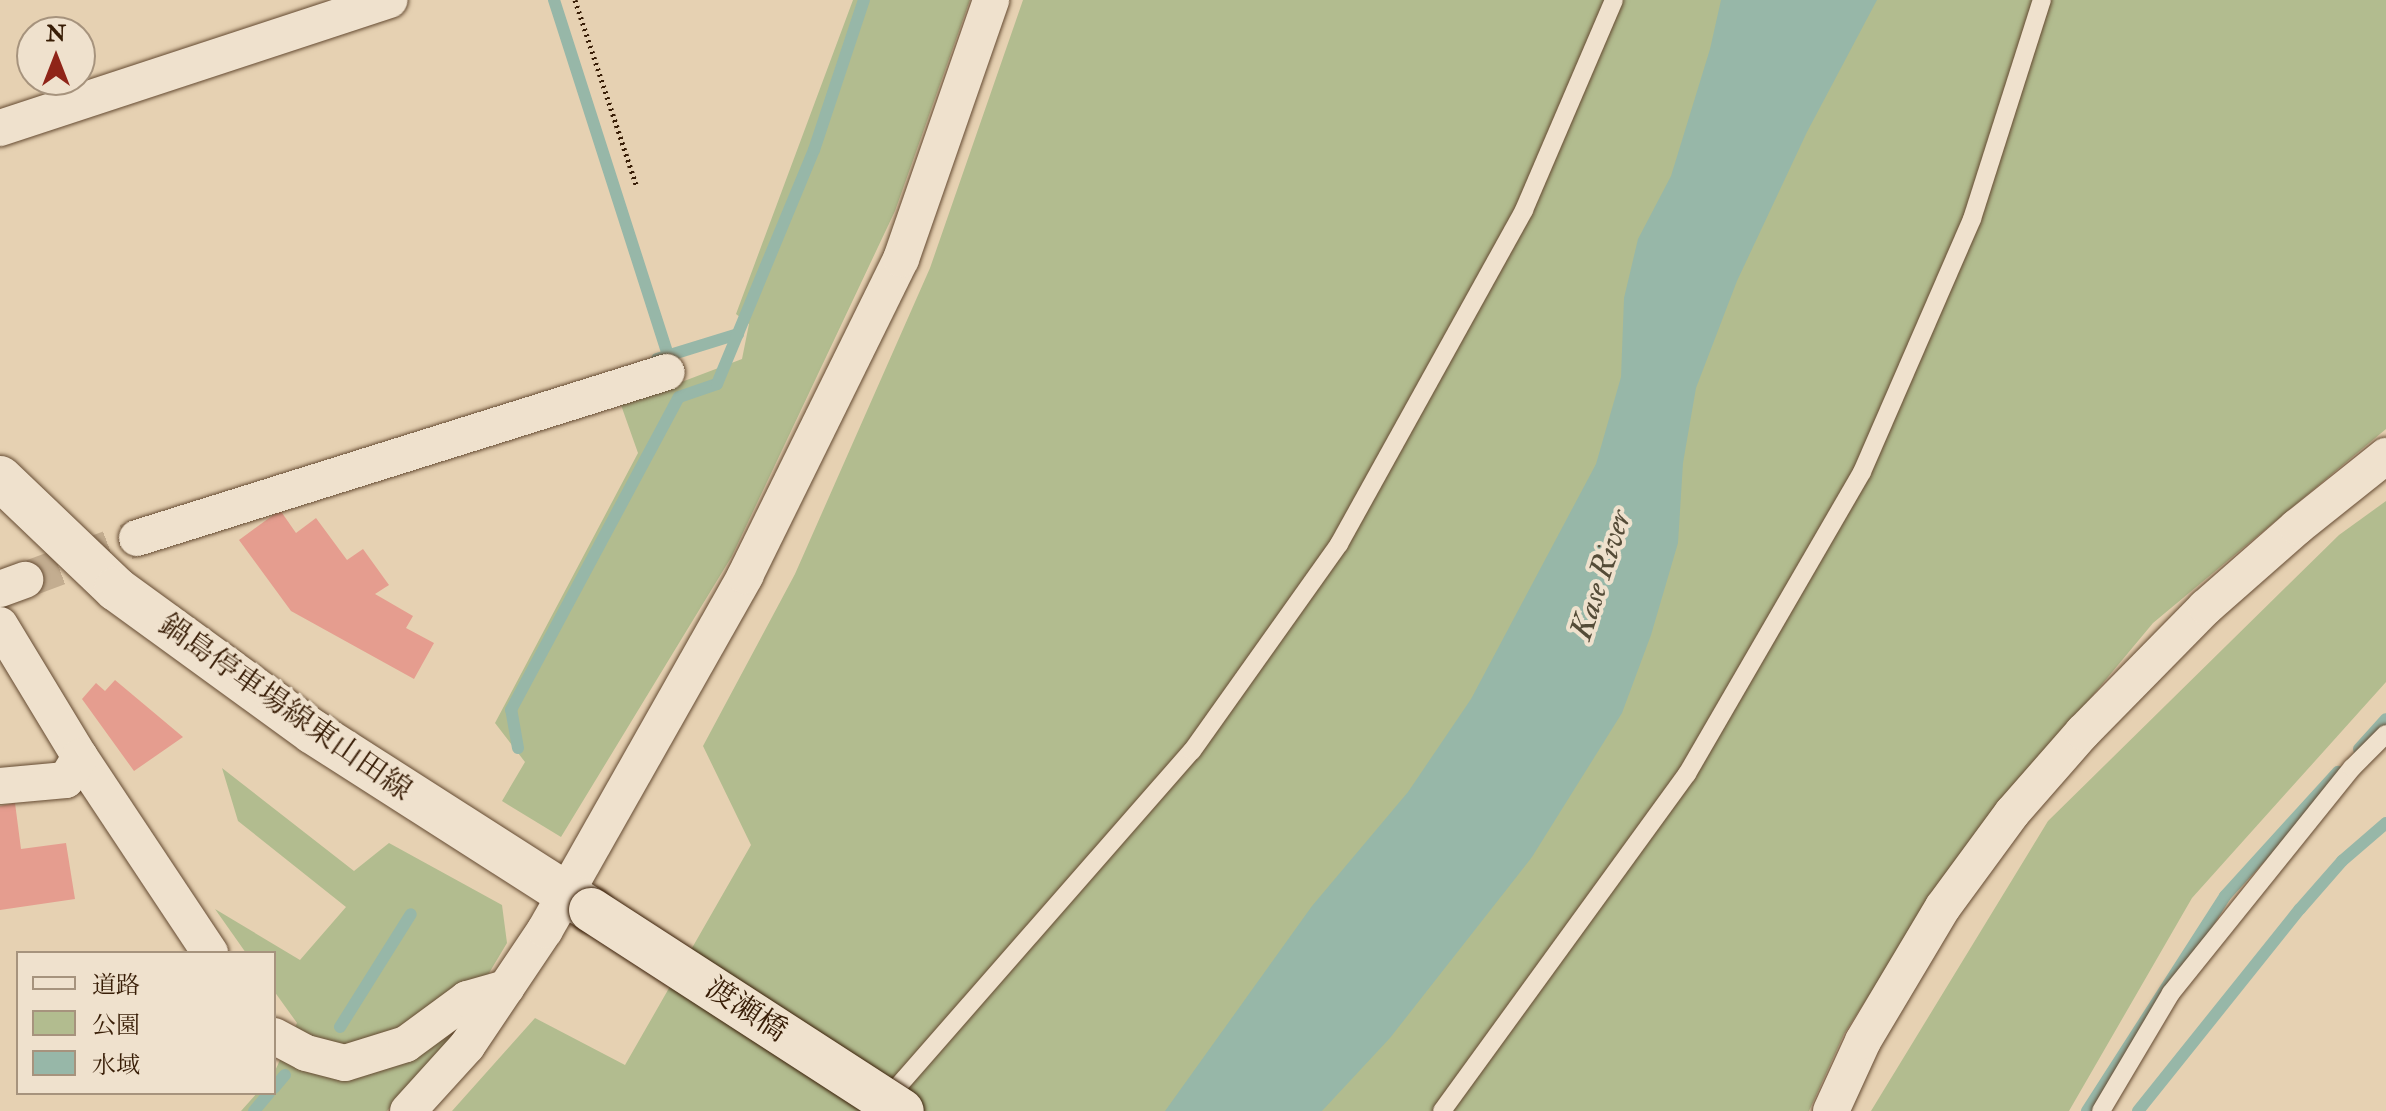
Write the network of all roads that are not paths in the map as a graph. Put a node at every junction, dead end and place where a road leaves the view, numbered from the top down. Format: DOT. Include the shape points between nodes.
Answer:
graph roads {
  1 [pos="389,0"];
  2 [pos="991,0"];
  3 [pos="1614,0"];
  4 [pos="2042,0"];
  5 [pos="0,128"];
  6 [pos="667,372"];
  7 [pos="2386,456"];
  8 [pos="0,478"];
  9 [pos="137,538"];
  10 [pos="0,625"];
  11 [pos="2386,734"];
  12 [pos="80,757"];
  13 [pos="0,786"];
  14 [pos="577,902"];
  15 [pos="209,951"];
  16 [pos="506,988"];
  17 [pos="276,1037"];
  18 [pos="408,1111"];
  19 [pos="876,1111"];
  20 [pos="902,1111"];
  21 [pos="1442,1111"];
  22 [pos="1831,1111"];
  23 [pos="2101,1111"];
  1 -- 5 [label="street"];
  2 -- 14 [label="street" via="901,259"];
  3 -- 19 [label="lane" via="1524,210 1339,544 1192,751"];
  4 -- 21 [label="lane" via="1972,219 1862,472 1687,774"];
  6 -- 9 [label="street"];
  7 -- 22 [label="street" via="2206,607 2012,813 1943,907 1863,1041"];
  8 -- 14 [label="main road, 鍋島停車場線東山田線" via="116,589 313,732"];
  10 -- 12 [label="street"];
  11 -- 23 [label="lane" via="2352,768 2171,993"];
  12 -- 13 [label="street" via="66,780"];
  12 -- 15 [label="street"];
  14 -- 16 [label="street" via="545,930"];
  14 -- 20 [label="main road, 渡瀬橋, bridge"];
  16 -- 17 [label="street" via="467,999 406,1044 345,1063 306,1053"];
  16 -- 18 [label="street" via="467,1046"];
}
